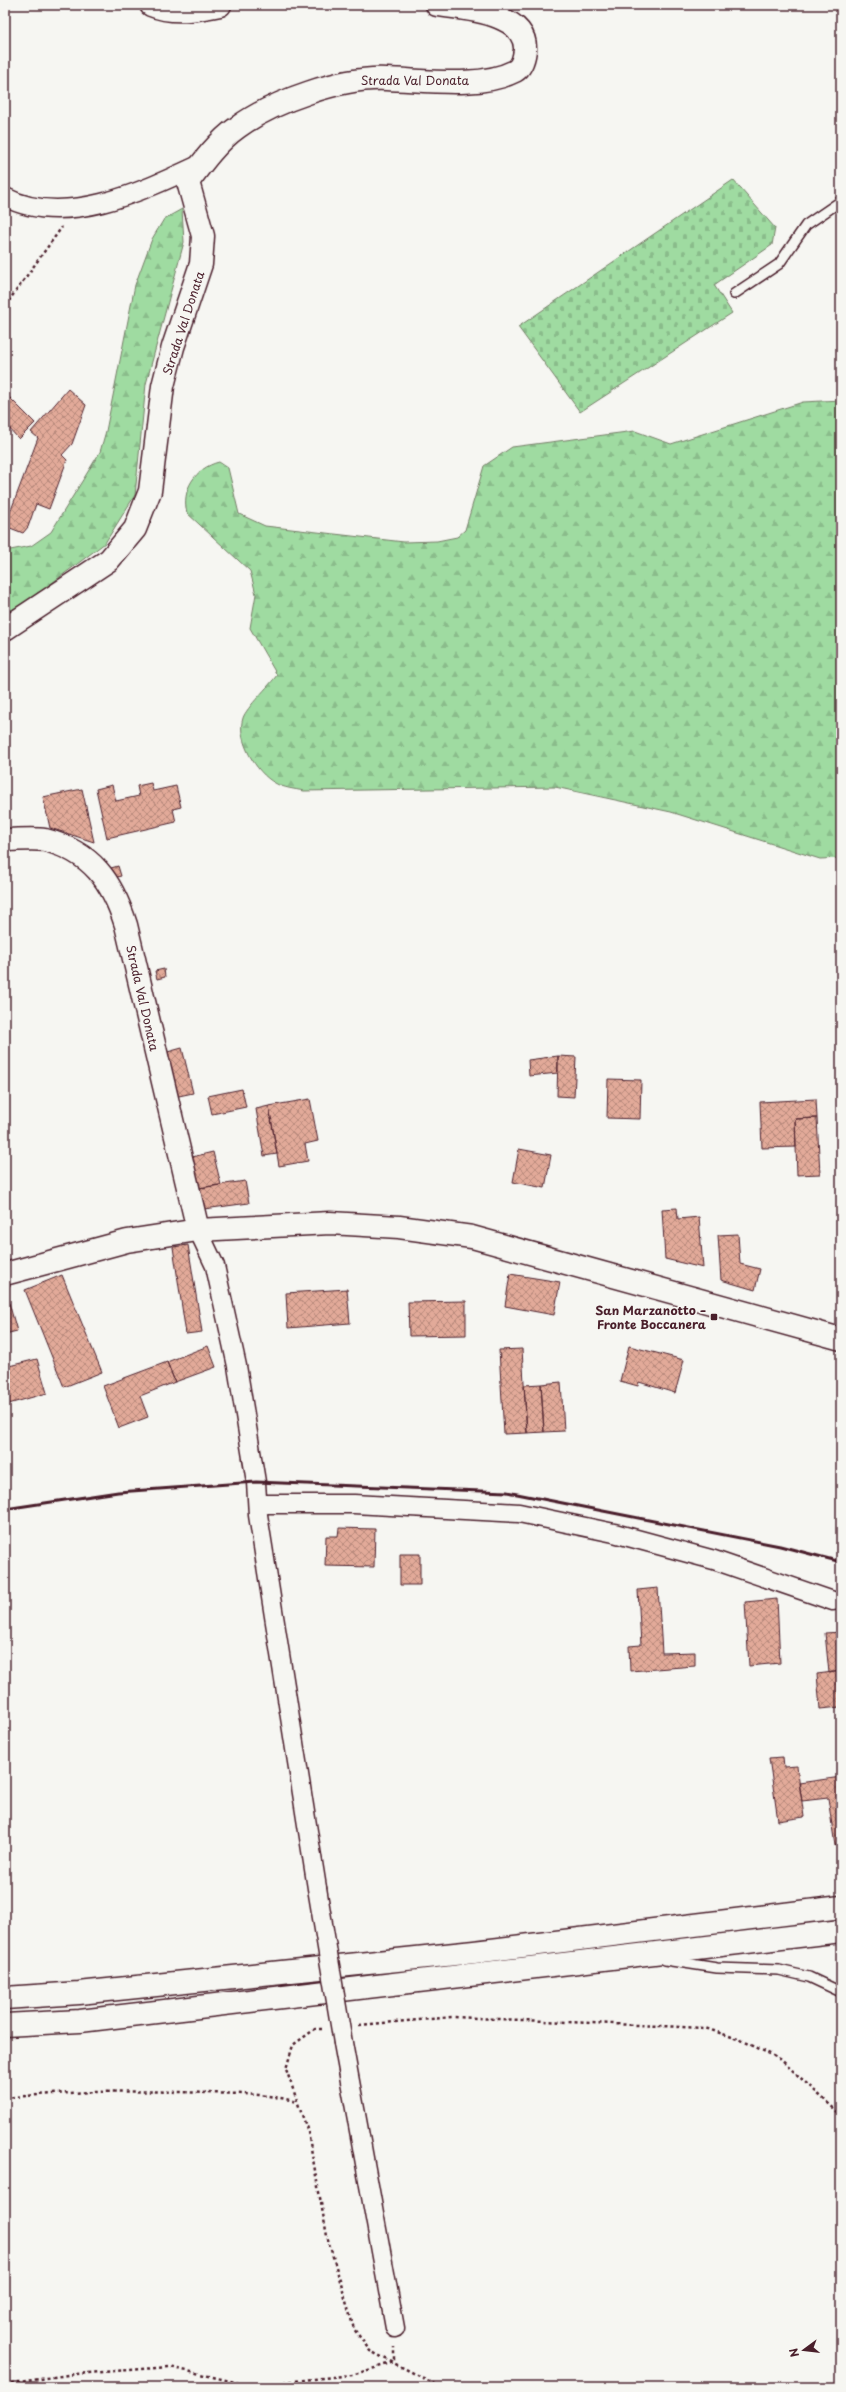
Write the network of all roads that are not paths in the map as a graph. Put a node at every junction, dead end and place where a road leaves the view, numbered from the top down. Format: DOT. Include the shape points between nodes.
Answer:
graph roads {
  1 [pos="151,5"];
  2 [pos="220,5"];
  3 [pos="437,5"];
  4 [pos="201,164"];
  5 [pos="5,197"];
  6 [pos="841,201"];
  7 [pos="734,294"];
  8 [pos="5,629"];
  9 [pos="5,840"];
  10 [pos="198,1230"];
  11 [pos="5,1274"];
  12 [pos="841,1340"];
  13 [pos="258,1507"];
  14 [pos="833,1601"];
  15 [pos="841,1907"];
  16 [pos="841,1931"];
  17 [pos="640,1956"];
  18 [pos="841,1992"];
  19 [pos="5,1998"];
  20 [pos="5,2025"];
  21 [pos="395,2328"];
  1 -- 2 [label="main road" via="163,10 180,11"];
  3 -- 4 [label="main road, Strada Val Donata" via="501,18 514,25 523,36 523,62 516,70 490,78 468,81 353,81 314,91 278,104 238,127"];
  4 -- 5 [label="street" via="140,192 110,201 42,209 16,203"];
  4 -- 8 [label="main road, Strada Val Donata" via="188,182 202,236 201,264 177,333 163,386 150,491 135,530 110,560"];
  6 -- 7 [label="lane" via="806,224 780,264"];
  9 -- 10 [label="main road, Strada Val Donata" via="44,840 80,854 102,874 117,897 126,925"];
  10 -- 11 [label="main road" via="128,1241"];
  10 -- 12 [label="main road" via="330,1223 399,1227 472,1237"];
  10 -- 13 [label="street" via="215,1266 232,1343"];
  13 -- 14 [label="street" via="266,1504 354,1504 519,1513 614,1533 714,1560"];
  13 -- 21 [label="street, bridge" via="317,1888"];
  15 -- 19 [label="main road" via="466,1952 79,1993"];
  16 -- 17 [label="main road"];
  17 -- 18 [label="lane" via="717,1968 780,1970 809,1978"];
  17 -- 20 [label="main road" via="80,2021"];
}
